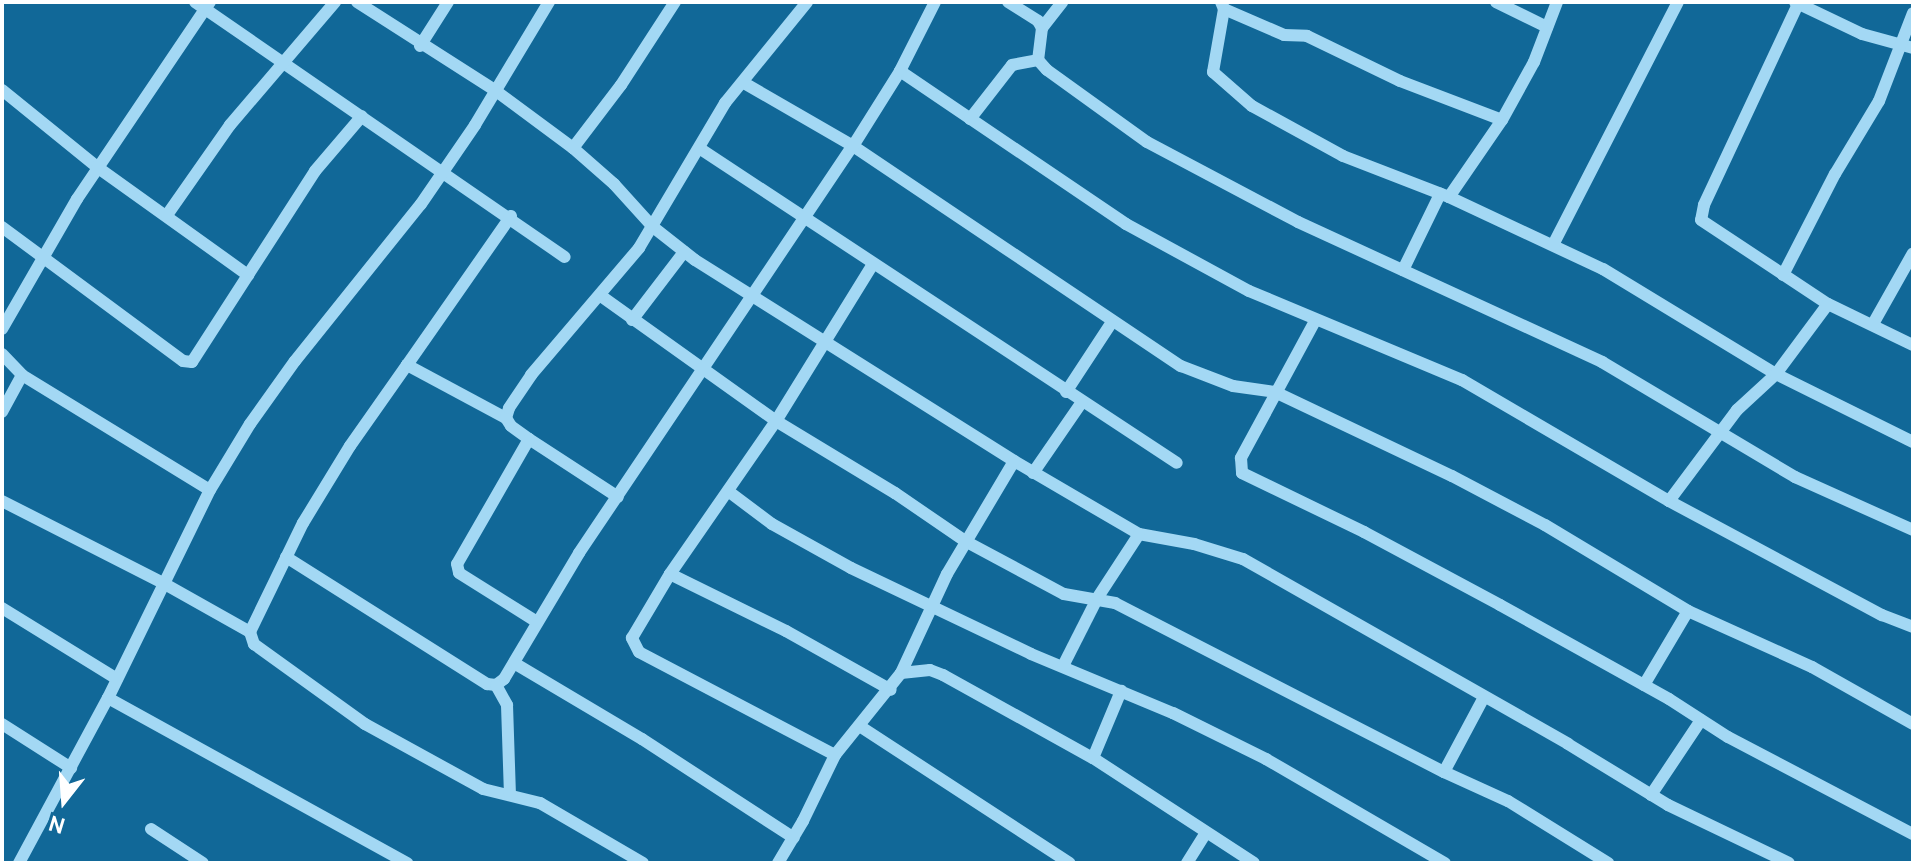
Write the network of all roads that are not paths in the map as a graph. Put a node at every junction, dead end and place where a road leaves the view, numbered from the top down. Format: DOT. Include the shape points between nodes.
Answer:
graph roads {
  1 [pos="335,2"];
  2 [pos="357,2"];
  3 [pos="448,2"];
  4 [pos="549,2"];
  5 [pos="675,2"];
  6 [pos="807,2"];
  7 [pos="935,2"];
  8 [pos="1008,2"];
  9 [pos="1062,2"];
  10 [pos="1496,2"];
  11 [pos="1557,2"];
  12 [pos="1678,2"];
  13 [pos="1797,3"];
  14 [pos="203,4"];
  15 [pos="1223,6"];
  16 [pos="1913,13"];
  17 [pos="1547,27"];
  18 [pos="1042,28"];
  19 [pos="1899,45"];
  20 [pos="420,46"];
  21 [pos="1913,48"];
  22 [pos="1038,60"];
  23 [pos="283,64"];
  24 [pos="900,71"];
  25 [pos="744,83"];
  26 [pos="2,90"];
  27 [pos="496,91"];
  28 [pos="362,116"];
  29 [pos="970,119"];
  30 [pos="1502,120"];
  31 [pos="853,146"];
  32 [pos="573,148"];
  33 [pos="699,148"];
  34 [pos="97,167"];
  35 [pos="444,171"];
  36 [pos="1444,196"];
  37 [pos="167,215"];
  38 [pos="804,215"];
  39 [pos="511,216"];
  40 [pos="2,227"];
  41 [pos="653,227"];
  42 [pos="1553,245"];
  43 [pos="684,252"];
  44 [pos="1913,253"];
  45 [pos="43,257"];
  46 [pos="565,257"];
  47 [pos="873,264"];
  48 [pos="1403,270"];
  49 [pos="248,275"];
  50 [pos="1783,275"];
  51 [pos="751,294"];
  52 [pos="601,296"];
  53 [pos="1828,304"];
  54 [pos="632,320"];
  55 [pos="1315,321"];
  56 [pos="1112,322"];
  57 [pos="1873,324"];
  58 [pos="2,329"];
  59 [pos="825,339"];
  60 [pos="1913,345"];
  61 [pos="2,354"];
  62 [pos="407,365"];
  63 [pos="703,371"];
  64 [pos="1776,374"];
  65 [pos="22,375"];
  66 [pos="1066,392"];
  67 [pos="1275,392"];
  68 [pos="1082,402"];
  69 [pos="2,412"];
  70 [pos="506,418"];
  71 [pos="776,421"];
  72 [pos="1719,434"];
  73 [pos="529,439"];
  74 [pos="1913,442"];
  75 [pos="1014,461"];
  76 [pos="1177,463"];
  77 [pos="1033,473"];
  78 [pos="210,490"];
  79 [pos="728,491"];
  80 [pos="618,497"];
  81 [pos="2,501"];
  82 [pos="1669,501"];
  83 [pos="1913,530"];
  84 [pos="1139,534"];
  85 [pos="965,541"];
  86 [pos="286,557"];
  87 [pos="670,574"];
  88 [pos="163,583"];
  89 [pos="1098,597"];
  90 [pos="931,605"];
  91 [pos="2,608"];
  92 [pos="1688,611"];
  93 [pos="537,622"];
  94 [pos="1913,627"];
  95 [pos="250,632"];
  96 [pos="514,663"];
  97 [pos="1063,666"];
  98 [pos="901,673"];
  99 [pos="117,679"];
  100 [pos="496,685"];
  101 [pos="1644,685"];
  102 [pos="891,690"];
  103 [pos="1121,691"];
  104 [pos="1484,697"];
  105 [pos="108,698"];
  106 [pos="1701,720"];
  107 [pos="2,724"];
  108 [pos="1913,724"];
  109 [pos="861,727"];
  110 [pos="835,755"];
  111 [pos="1093,758"];
  112 [pos="71,768"];
  113 [pos="1444,772"];
  114 [pos="510,795"];
  115 [pos="1651,795"];
  116 [pos="151,829"];
  117 [pos="1206,833"];
  118 [pos="1913,834"];
  119 [pos="794,838"];
  120 [pos="19,863"];
  121 [pos="203,863"];
  122 [pos="407,863"];
  123 [pos="643,863"];
  124 [pos="778,863"];
  125 [pos="1070,863"];
  126 [pos="1187,863"];
  127 [pos="1254,863"];
  128 [pos="1445,863"];
  129 [pos="1608,863"];
  130 [pos="1789,863"];
  1 -- 23 [label="street"];
  2 -- 20 [label="street"];
  3 -- 20 [label="street"];
  4 -- 27 [label="street"];
  5 -- 32 [label="street"];
  6 -- 25 [label="street"];
  7 -- 24 [label="street"];
  8 -- 18 [label="street"];
  9 -- 18 [label="street"];
  10 -- 17 [label="street"];
  11 -- 17 [label="street"];
  12 -- 42 [label="street"];
  13 -- 19 [label="street"];
  13 -- 50 [label="street" via="1700,214 1701,220"];
  14 -- 23 [label="street"];
  14 -- 34 [label="street"];
  15 -- 30 [label="street" via="1284,35 1307,36 1400,81"];
  15 -- 36 [label="street" via="1213,72 1224,86 1288,129"];
  16 -- 19 [label="street"];
  17 -- 30 [label="street"];
  18 -- 22 [label="street"];
  19 -- 21 [label="street"];
  19 -- 50 [label="street" via="1879,101"];
  20 -- 27 [label="street"];
  22 -- 29 [label="street" via="1012,65"];
  22 -- 48 [label="street" via="1174,157"];
  23 -- 28 [label="street"];
  23 -- 37 [label="street" via="230,125"];
  24 -- 29 [label="street"];
  24 -- 31 [label="street"];
  25 -- 31 [label="street"];
  25 -- 33 [label="street" via="725,103"];
  26 -- 34 [label="street"];
  27 -- 32 [label="street"];
  27 -- 35 [label="street"];
  28 -- 35 [label="street"];
  28 -- 49 [label="street" via="315,171"];
  29 -- 55 [label="street" via="1126,224"];
  30 -- 36 [label="street"];
  31 -- 38 [label="street"];
  31 -- 56 [label="street"];
  32 -- 41 [label="street"];
  33 -- 38 [label="street"];
  33 -- 41 [label="street"];
  34 -- 37 [label="street"];
  34 -- 45 [label="street"];
  35 -- 39 [label="street"];
  35 -- 78 [label="street" via="295,361"];
  36 -- 42 [label="street"];
  36 -- 48 [label="street"];
  37 -- 49 [label="street"];
  38 -- 47 [label="street"];
  38 -- 51 [label="street"];
  39 -- 46 [label="street"];
  39 -- 62 [label="street"];
  40 -- 45 [label="street"];
  41 -- 43 [label="street"];
  41 -- 52 [label="street"];
  42 -- 64 [label="street" via="1603,269"];
  43 -- 51 [label="street"];
  43 -- 54 [label="street"];
  44 -- 57 [label="street"];
  45 -- 49 [label="street" via="188,363 197,358"];
  45 -- 58 [label="street"];
  47 -- 59 [label="street"];
  47 -- 66 [label="street"];
  48 -- 72 [label="street" via="1602,362"];
  50 -- 53 [label="street"];
  51 -- 59 [label="street"];
  51 -- 63 [label="street"];
  52 -- 54 [label="street"];
  52 -- 70 [label="street" via="531,375"];
  53 -- 57 [label="street"];
  53 -- 64 [label="street"];
  54 -- 63 [label="street"];
  55 -- 67 [label="street"];
  55 -- 82 [label="street" via="1462,380"];
  56 -- 66 [label="street"];
  56 -- 67 [label="street" via="1210,379"];
  57 -- 60 [label="street"];
  59 -- 71 [label="street"];
  59 -- 75 [label="street"];
  61 -- 65 [label="street"];
  62 -- 70 [label="street"];
  62 -- 86 [label="street" via="350,446"];
  63 -- 71 [label="street"];
  63 -- 80 [label="street"];
  64 -- 72 [label="street"];
  64 -- 74 [label="street"];
  65 -- 69 [label="street"];
  65 -- 78 [label="street"];
  66 -- 68 [label="street"];
  67 -- 92 [label="street" via="1487,494"];
  67 -- 101 [label="street" via="1241,458 1242,473 1252,481 1364,532"];
  68 -- 76 [label="street"];
  68 -- 77 [label="street"];
  70 -- 73 [label="street"];
  71 -- 79 [label="street"];
  71 -- 85 [label="street"];
  72 -- 82 [label="street"];
  72 -- 83 [label="street" via="1795,477"];
  73 -- 80 [label="street"];
  73 -- 93 [label="street" via="457,564 459,573"];
  75 -- 77 [label="street"];
  75 -- 85 [label="street"];
  77 -- 84 [label="street"];
  78 -- 88 [label="street"];
  79 -- 87 [label="street"];
  79 -- 90 [label="street" via="809,546"];
  80 -- 93 [label="street"];
  81 -- 88 [label="street"];
  82 -- 94 [label="street"];
  84 -- 89 [label="street"];
  84 -- 104 [label="street" via="1243,559"];
  85 -- 89 [label="street" via="1064,594"];
  85 -- 90 [label="street"];
  86 -- 95 [label="street"];
  86 -- 100 [label="street"];
  87 -- 102 [label="street"];
  87 -- 110 [label="street" via="637,625 632,638 639,652"];
  88 -- 95 [label="street"];
  88 -- 99 [label="street"];
  89 -- 97 [label="street"];
  89 -- 113 [label="street"];
  90 -- 97 [label="street"];
  90 -- 98 [label="street"];
  91 -- 99 [label="street"];
  92 -- 101 [label="street"];
  92 -- 108 [label="street" via="1812,667"];
  93 -- 96 [label="street"];
  95 -- 114 [label="street" via="254,644 365,724 483,789"];
  96 -- 100 [label="street"];
  96 -- 119 [label="street"];
  97 -- 103 [label="street"];
  98 -- 102 [label="street"];
  98 -- 111 [label="street" via="930,670 943,675"];
  99 -- 105 [label="street"];
  100 -- 114 [label="street" via="507,705"];
  101 -- 106 [label="street"];
  102 -- 109 [label="street"];
  103 -- 111 [label="street"];
  103 -- 128 [label="street" via="1266,759"];
  104 -- 113 [label="street"];
  104 -- 115 [label="street"];
  105 -- 112 [label="street"];
  105 -- 122 [label="street"];
  106 -- 115 [label="street"];
  106 -- 118 [label="street"];
  107 -- 112 [label="street"];
  109 -- 110 [label="street"];
  109 -- 125 [label="street"];
  110 -- 119 [label="street"];
  111 -- 117 [label="street"];
  112 -- 120 [label="street"];
  113 -- 129 [label="street" via="1508,801"];
  114 -- 123 [label="street" via="540,803"];
  115 -- 130 [label="street"];
  116 -- 121 [label="street"];
  117 -- 126 [label="street"];
  117 -- 127 [label="street"];
  119 -- 124 [label="street"];
}
